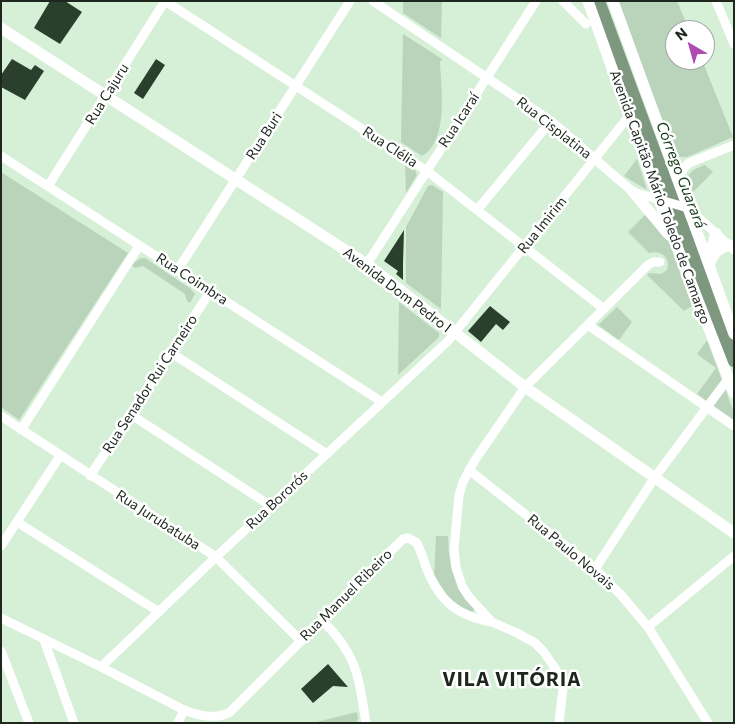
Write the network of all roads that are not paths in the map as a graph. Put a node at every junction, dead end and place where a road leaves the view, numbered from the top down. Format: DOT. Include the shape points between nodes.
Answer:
graph roads {
  1 [pos="165,1"];
  2 [pos="350,1"];
  3 [pos="373,1"];
  4 [pos="536,1"];
  5 [pos="563,1"];
  6 [pos="588,1"];
  7 [pos="613,1"];
  8 [pos="716,1"];
  9 [pos="586,24"];
  10 [pos="1,28"];
  11 [pos="734,44"];
  12 [pos="487,77"];
  13 [pos="296,85"];
  14 [pos="106,94"];
  15 [pos="629,116"];
  16 [pos="551,122"];
  17 [pos="734,145"];
  18 [pos="1,156"];
  19 [pos="670,159"];
  20 [pos="595,160"];
  21 [pos="690,163"];
  22 [pos="427,170"];
  23 [pos="678,178"];
  24 [pos="235,180"];
  25 [pos="48,186"];
  26 [pos="633,192"];
  27 [pos="665,201"];
  28 [pos="684,207"];
  29 [pos="477,210"];
  30 [pos="716,233"];
  31 [pos="678,245"];
  32 [pos="139,246"];
  33 [pos="524,247"];
  34 [pos="731,248"];
  35 [pos="660,262"];
  36 [pos="708,263"];
  37 [pos="367,264"];
  38 [pos="177,270"];
  39 [pos="210,292"];
  40 [pos="604,309"];
  41 [pos="588,325"];
  42 [pos="454,333"];
  43 [pos="734,334"];
  44 [pos="170,352"];
  45 [pos="728,379"];
  46 [pos="525,387"];
  47 [pos="734,394"];
  48 [pos="382,402"];
  49 [pos="708,408"];
  50 [pos="130,414"];
  51 [pos="1,416"];
  52 [pos="734,426"];
  53 [pos="21,430"];
  54 [pos="327,454"];
  55 [pos="60,456"];
  56 [pos="469,470"];
  57 [pos="90,476"];
  58 [pos="655,477"];
  59 [pos="271,506"];
  60 [pos="17,522"];
  61 [pos="734,533"];
  62 [pos="1,546"];
  63 [pos="734,556"];
  64 [pos="216,557"];
  65 [pos="595,569"];
  66 [pos="159,612"];
  67 [pos="1,618"];
  68 [pos="322,620"];
  69 [pos="492,622"];
  70 [pos="648,627"];
  71 [pos="44,640"];
  72 [pos="300,641"];
  73 [pos="1,651"];
  74 [pos="101,667"];
  75 [pos="184,710"];
  76 [pos="28,723"];
  77 [pos="74,723"];
  78 [pos="178,723"];
  79 [pos="366,723"];
  80 [pos="559,723"];
  81 [pos="708,723"];
  1 -- 13 [label="street, Rua Clélia"];
  1 -- 14 [label="street, Rua Cajuru"];
  2 -- 13 [label="street, Rua Buri"];
  3 -- 12 [label="street, Rua Cisplatina"];
  4 -- 12 [label="street, Rua Icaraí"];
  5 -- 9 [label="street"];
  6 -- 15 [label="main road, Avenida Capitão Mário Toledo de Camargo"];
  7 -- 19 [label="main road, Avenida Capitão Mário Toledo de Camargo"];
  8 -- 11 [label="street"];
  10 -- 14 [label="main road, Avenida Dom Pedro I"];
  12 -- 16 [label="street, Rua Cisplatina"];
  12 -- 22 [label="street, Rua Icaraí"];
  13 -- 22 [label="street, Rua Clélia"];
  13 -- 24 [label="street, Rua Buri"];
  14 -- 24 [label="main road, Avenida Dom Pedro I"];
  14 -- 25 [label="street, Rua Cajuru"];
  15 -- 20 [label="street, Rua Imirim"];
  15 -- 27 [label="main road, Avenida Capitão Mário Toledo de Camargo"];
  16 -- 20 [label="street, Rua Cisplatina"];
  16 -- 29 [label="street"];
  17 -- 21 [label="street"];
  18 -- 25 [label="street, Rua Coimbra"];
  19 -- 21 [label="street"];
  19 -- 23 [label="main road, Avenida Capitão Mário Toledo de Camargo"];
  20 -- 26 [label="street, Rua Cisplatina"];
  20 -- 33 [label="street, Rua Imirim"];
  21 -- 23 [label="street"];
  22 -- 29 [label="street, Rua Clélia"];
  22 -- 37 [label="street, Rua Icaraí"];
  23 -- 28 [label="main road, Avenida Capitão Mário Toledo de Camargo"];
  24 -- 37 [label="main road, Avenida Dom Pedro I"];
  24 -- 38 [label="street, Rua Buri"];
  25 -- 32 [label="street, Rua Coimbra"];
  26 -- 27 [label="street, Rua Cisplatina"];
  26 -- 31 [label="main road"];
  27 -- 28 [label="street, Rua Cisplatina"];
  27 -- 31 [label="main road, Avenida Capitão Mário Toledo de Camargo"];
  28 -- 30 [label="street, Rua Cisplatina"];
  28 -- 36 [label="main road, Avenida Capitão Mário Toledo de Camargo"];
  29 -- 33 [label="street, Rua Clélia"];
  30 -- 34 [label="street, Rua Cisplatina"];
  30 -- 36 [label="main road"];
  31 -- 45 [label="main road, Avenida Capitão Mário Toledo de Camargo"];
  32 -- 38 [label="street, Rua Coimbra"];
  32 -- 53 [label="street"];
  33 -- 40 [label="street, Rua Clélia"];
  33 -- 42 [label="street, Rua Imirim"];
  34 -- 36 [label="main road" via="720,248"];
  35 -- 40 [label="street" via="648,265"];
  36 -- 43 [label="main road, Avenida Capitão Mário Toledo de Camargo"];
  37 -- 42 [label="main road, Avenida Dom Pedro I"];
  38 -- 39 [label="street, Rua Coimbra"];
  39 -- 44 [label="street, Rua Senador Rui Carneiro"];
  39 -- 48 [label="street, Rua Coimbra"];
  40 -- 41 [label="street"];
  41 -- 46 [label="street"];
  41 -- 49 [label="street"];
  42 -- 46 [label="main road, Avenida Dom Pedro I"];
  42 -- 48 [label="street, Rua Bororós"];
  44 -- 50 [label="street, Rua Senador Rui Carneiro"];
  44 -- 54 [label="street"];
  45 -- 47 [label="main road, Avenida Capitão Mário Toledo de Camargo"];
  45 -- 49 [label="street"];
  46 -- 56 [label="street"];
  46 -- 58 [label="main road, Avenida Dom Pedro I"];
  48 -- 54 [label="street, Rua Bororós"];
  49 -- 52 [label="street"];
  49 -- 58 [label="street"];
  50 -- 57 [label="street, Rua Senador Rui Carneiro"];
  50 -- 59 [label="street"];
  51 -- 53 [label="street, Rua Jurubatuba"];
  53 -- 55 [label="street, Rua Jurubatuba"];
  54 -- 59 [label="street, Rua Bororós"];
  55 -- 57 [label="street, Rua Jurubatuba"];
  55 -- 60 [label="street"];
  56 -- 65 [label="street, Rua Paulo Novais"];
  56 -- 69 [label="street" via="457,508 454,558 462,586"];
  57 -- 64 [label="street, Rua Jurubatuba"];
  58 -- 61 [label="main road, Avenida Dom Pedro I"];
  58 -- 65 [label="street"];
  59 -- 64 [label="street, Rua Bororós"];
  60 -- 62 [label="street"];
  60 -- 66 [label="street"];
  63 -- 70 [label="street"];
  64 -- 66 [label="street, Rua Bororós"];
  64 -- 72 [label="street, Rua Jurubatuba"];
  65 -- 70 [label="street, Rua Paulo Novais"];
  66 -- 74 [label="street, Rua Bororós"];
  67 -- 71 [label="street, Rua Manuel Ribeiro"];
  68 -- 69 [label="street, Rua Manuel Ribeiro" via="398,542 408,538 419,546 433,582 449,604 470,618"];
  68 -- 72 [label="street, Rua Manuel Ribeiro"];
  68 -- 79 [label="street" via="341,641 355,665"];
  69 -- 80 [label="street" via="535,643 556,668 563,688"];
  70 -- 81 [label="street, Rua Paulo Novais"];
  71 -- 74 [label="street, Rua Manuel Ribeiro"];
  71 -- 77 [label="street"];
  72 -- 75 [label="street, Rua Manuel Ribeiro" via="230,712 214,718"];
  73 -- 76 [label="street"];
  74 -- 75 [label="street, Rua Manuel Ribeiro"];
  75 -- 78 [label="street"];
}
